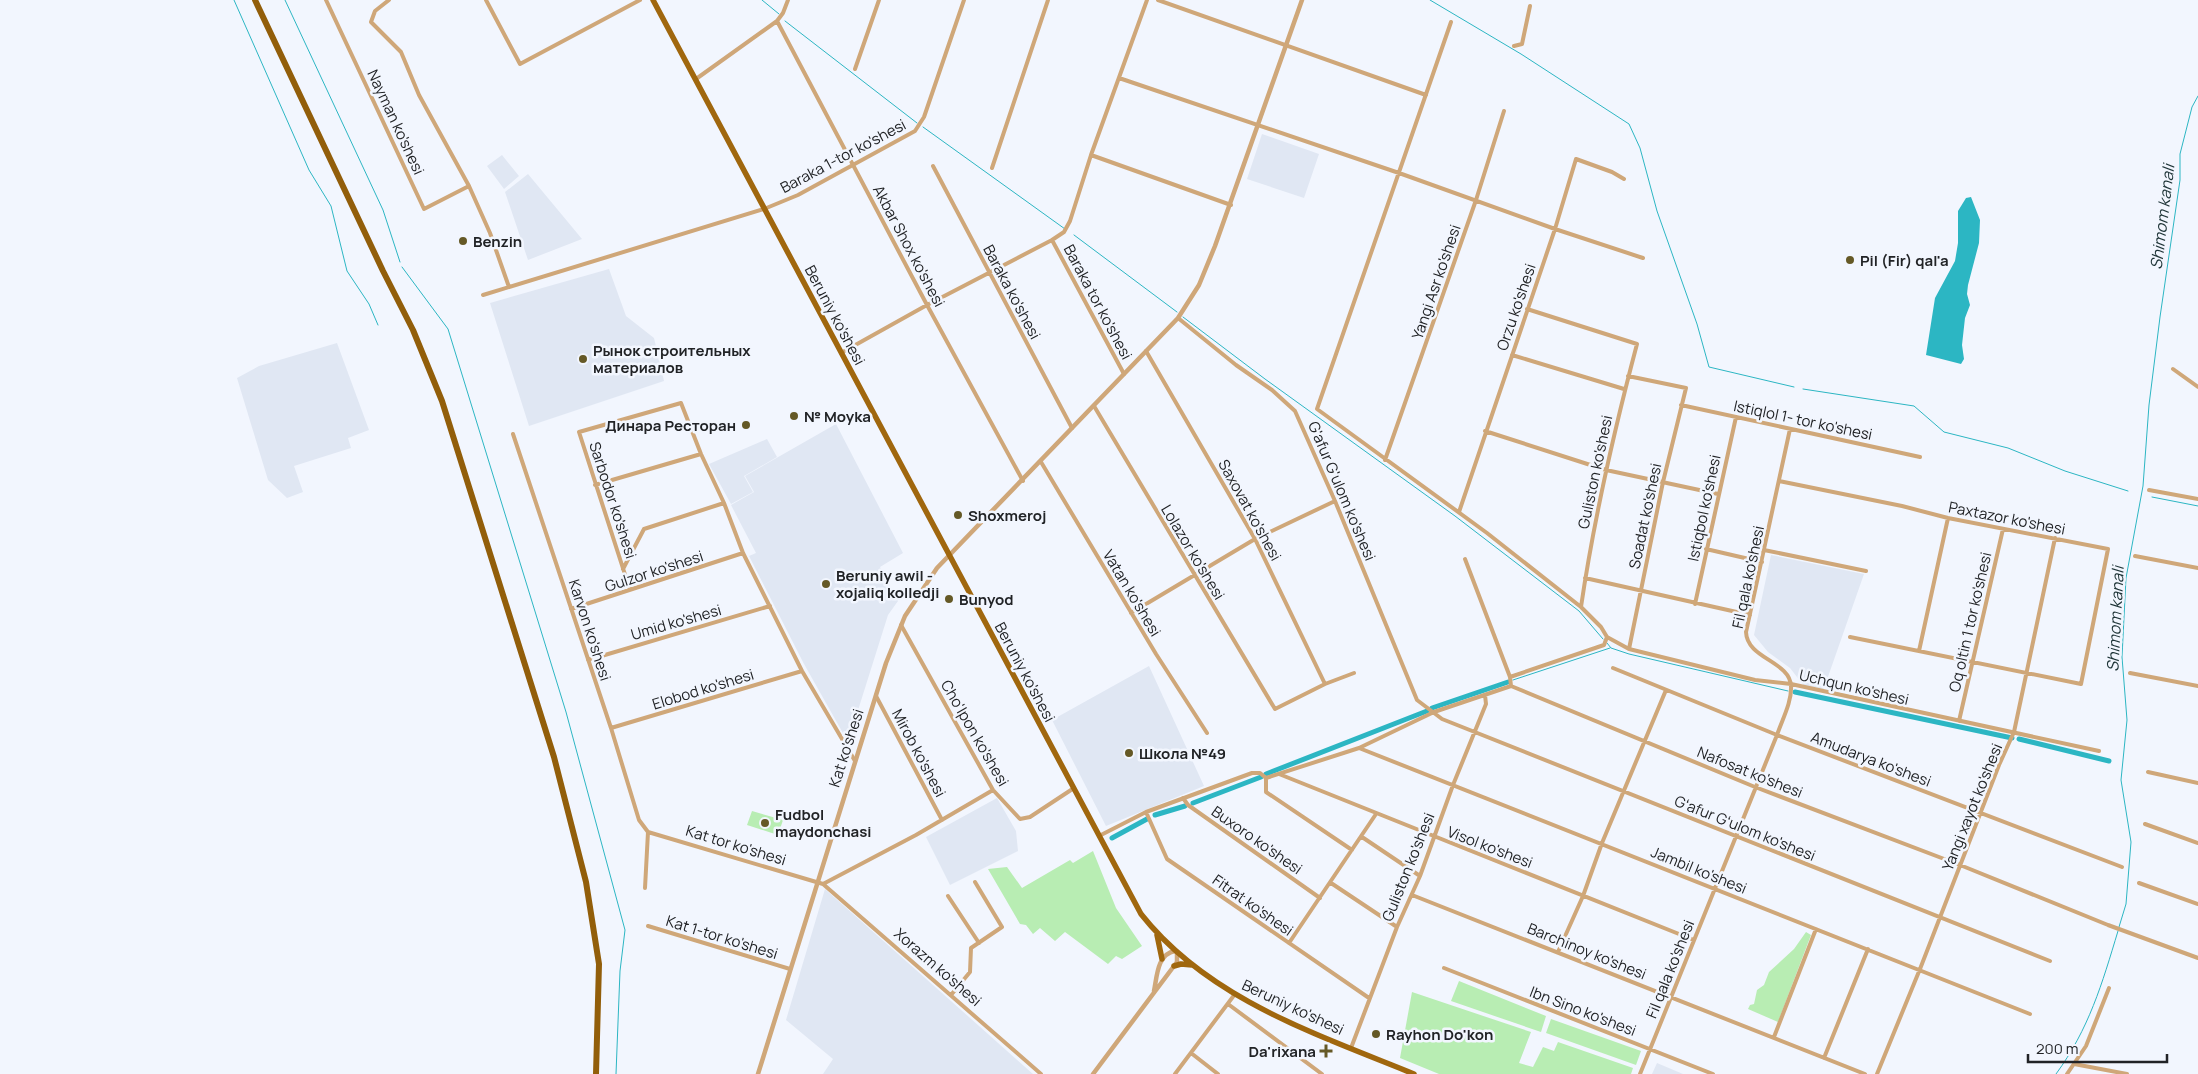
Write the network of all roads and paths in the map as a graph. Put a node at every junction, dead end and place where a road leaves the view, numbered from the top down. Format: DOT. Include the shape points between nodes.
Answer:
graph roads {
  1 [pos="255,0"];
  2 [pos="326,0"];
  3 [pos="389,0"];
  4 [pos="486,0"];
  5 [pos="640,0"];
  6 [pos="653,0"];
  7 [pos="788,0"];
  8 [pos="879,0"];
  9 [pos="964,0"];
  10 [pos="1048,0"];
  11 [pos="1147,0"];
  12 [pos="1158,0"];
  13 [pos="1302,0"];
  14 [pos="1530,6"];
  15 [pos="777,21"];
  16 [pos="1451,22"];
  17 [pos="1286,46"];
  18 [pos="1514,46"];
  19 [pos="855,69"];
  20 [pos="1119,78"];
  21 [pos="696,79"];
  22 [pos="1426,94"];
  23 [pos="1504,111"];
  24 [pos="1258,126"];
  25 [pos="1091,155"];
  26 [pos="853,165"];
  27 [pos="933,166"];
  28 [pos="992,168"];
  29 [pos="1399,173"];
  30 [pos="1624,179"];
  31 [pos="469,186"];
  32 [pos="1476,200"];
  33 [pos="1231,205"];
  34 [pos="764,209"];
  35 [pos="1555,229"];
  36 [pos="1052,240"];
  37 [pos="1643,258"];
  38 [pos="988,273"];
  39 [pos="509,287"];
  40 [pos="483,296"];
  41 [pos="927,305"];
  42 [pos="1527,309"];
  43 [pos="1178,318"];
  44 [pos="1146,351"];
  45 [pos="841,352"];
  46 [pos="1512,355"];
  47 [pos="2173,369"];
  48 [pos="1124,374"];
  49 [pos="1628,376"];
  50 [pos="2198,387"];
  51 [pos="1624,389"];
  52 [pos="1681,405"];
  53 [pos="1094,406"];
  54 [pos="1736,417"];
  55 [pos="1072,428"];
  56 [pos="1790,429"];
  57 [pos="1485,431"];
  58 [pos="513,434"];
  59 [pos="700,454"];
  60 [pos="1920,457"];
  61 [pos="1385,460"];
  62 [pos="1042,462"];
  63 [pos="1606,470"];
  64 [pos="1779,480"];
  65 [pos="1023,481"];
  66 [pos="1663,482"];
  67 [pos="595,485"];
  68 [pos="2149,490"];
  69 [pos="1718,494"];
  70 [pos="2198,499"];
  71 [pos="1335,501"];
  72 [pos="724,502"];
  73 [pos="1459,512"];
  74 [pos="1948,518"];
  75 [pos="2003,529"];
  76 [pos="2054,538"];
  77 [pos="1255,539"];
  78 [pos="1706,549"];
  79 [pos="1764,550"];
  80 [pos="743,553"];
  81 [pos="948,556"];
  82 [pos="2135,556"];
  83 [pos="1465,559"];
  84 [pos="1762,562"];
  85 [pos="2198,568"];
  86 [pos="623,569"];
  87 [pos="1866,571"];
  88 [pos="1193,574"];
  89 [pos="1585,578"];
  90 [pos="630,590"];
  91 [pos="1641,591"];
  92 [pos="1695,604"];
  93 [pos="770,606"];
  94 [pos="1581,607"];
  95 [pos="571,609"];
  96 [pos="1131,613"];
  97 [pos="1750,615"];
  98 [pos="901,624"];
  99 [pos="1607,637"];
  100 [pos="1850,637"];
  101 [pos="1629,649"];
  102 [pos="1918,651"];
  103 [pos="588,660"];
  104 [pos="1972,662"];
  105 [pos="1613,668"];
  106 [pos="802,671"];
  107 [pos="1354,673"];
  108 [pos="2130,673"];
  109 [pos="2027,674"];
  110 [pos="1510,677"];
  111 [pos="1325,684"];
  112 [pos="1791,684"];
  113 [pos="1511,686"];
  114 [pos="2198,686"];
  115 [pos="1666,690"];
  116 [pos="1485,695"];
  117 [pos="876,696"];
  118 [pos="1434,712"];
  119 [pos="1959,721"];
  120 [pos="611,728"];
  121 [pos="2014,732"];
  122 [pos="1207,733"];
  123 [pos="1474,733"];
  124 [pos="1777,735"];
  125 [pos="1646,742"];
  126 [pos="1359,748"];
  127 [pos="2099,751"];
  128 [pos="855,761"];
  129 [pos="2148,772"];
  130 [pos="1279,774"];
  131 [pos="1266,778"];
  132 [pos="2198,783"];
  133 [pos="1453,785"];
  134 [pos="1755,787"];
  135 [pos="1074,788"];
  136 [pos="993,790"];
  137 [pos="1624,791"];
  138 [pos="1184,798"];
  139 [pos="1146,812"];
  140 [pos="1980,813"];
  141 [pos="1376,814"];
  142 [pos="942,820"];
  143 [pos="2145,824"];
  144 [pos="648,832"];
  145 [pos="1099,836"];
  146 [pos="1735,836"];
  147 [pos="1362,837"];
  148 [pos="1433,837"];
  149 [pos="1602,843"];
  150 [pos="2198,843"];
  151 [pos="1352,850"];
  152 [pos="1960,865"];
  153 [pos="2122,867"];
  154 [pos="1420,876"];
  155 [pos="817,882"];
  156 [pos="975,882"];
  157 [pos="1331,883"];
  158 [pos="2139,883"];
  159 [pos="823,884"];
  160 [pos="645,888"];
  161 [pos="1714,889"];
  162 [pos="1412,894"];
  163 [pos="948,896"];
  164 [pos="1583,896"];
  165 [pos="1320,898"];
  166 [pos="2198,904"];
  167 [pos="1940,918"];
  168 [pos="648,926"];
  169 [pos="1397,927"];
  170 [pos="1816,929"];
  171 [pos="1156,933"];
  172 [pos="1694,940"];
  173 [pos="979,943"];
  174 [pos="1290,944"];
  175 [pos="1868,950"];
  176 [pos="1176,952"];
  177 [pos="1558,952"];
  178 [pos="2198,958"];
  179 [pos="1162,959"];
  180 [pos="2050,961"];
  181 [pos="1193,965"];
  182 [pos="1174,966"];
  183 [pos="1444,968"];
  184 [pos="790,969"];
  185 [pos="1920,969"];
  186 [pos="2109,988"];
  187 [pos="1154,993"];
  188 [pos="1234,994"];
  189 [pos="951,995"];
  190 [pos="1672,997"];
  191 [pos="1369,998"];
  192 [pos="1228,1004"];
  193 [pos="2030,1014"];
  194 [pos="1774,1037"];
  195 [pos="1351,1048"];
  196 [pos="1650,1049"];
  197 [pos="1191,1053"];
  198 [pos="1824,1058"];
  199 [pos="2074,1064"];
  200 [pos="1399,1071"];
  201 [pos="596,1074"];
  202 [pos="758,1074"];
  203 [pos="1041,1074"];
  204 [pos="1093,1074"];
  205 [pos="1174,1074"];
  206 [pos="1218,1074"];
  207 [pos="1322,1074"];
  208 [pos="1414,1074"];
  209 [pos="1640,1074"];
  210 [pos="1713,1074"];
  211 [pos="1865,1074"];
  212 [pos="1877,1074"];
  213 [pos="2068,1074"];
  214 [pos="2127,1074"];
  1 -- 201 [label="highway" via="413,330 442,401 554,757 586,882 599,964"];
  2 -- 31 [label="street, Nayman ko'shesi" via="424,208"];
  3 -- 31 [label="street" via="375,11 371,22 401,52 419,95"];
  4 -- 5 [label="street" via="520,64"];
  6 -- 21 [label="main road, Beruniy ko'shesi"];
  7 -- 15 [label="street"];
  8 -- 19 [label="street"];
  9 -- 26 [label="street, Baraka 1-tor ko'shesi" via="924,117 915,131"];
  10 -- 28 [label="street"];
  11 -- 20 [label="street"];
  12 -- 17 [label="street"];
  13 -- 17 [label="street, Kat ko'shesi"];
  14 -- 18 [label="street" via="1522,44"];
  15 -- 21 [label="street"];
  15 -- 26 [label="street, Akbar Shox ko'shesi"];
  16 -- 22 [label="street"];
  17 -- 22 [label="street"];
  17 -- 24 [label="street, Kat ko'shesi"];
  20 -- 24 [label="street"];
  20 -- 25 [label="street"];
  21 -- 34 [label="main road, Beruniy ko'shesi"];
  22 -- 29 [label="street"];
  23 -- 32 [label="street, Yangi Asr ko'shesi"];
  24 -- 29 [label="street"];
  24 -- 33 [label="street, Kat ko'shesi"];
  25 -- 33 [label="street"];
  25 -- 36 [label="street" via="1070,221 1064,232"];
  26 -- 34 [label="street, Baraka 1-tor ko'shesi" via="798,195"];
  26 -- 41 [label="street, Akbar Shox ko'shesi"];
  27 -- 38 [label="street, Baraka ko'shesi"];
  29 -- 32 [label="street"];
  29 -- 61 [label="street" via="1317,409"];
  30 -- 35 [label="street, Orzu ko'shesi" via="1576,159"];
  31 -- 39 [label="street"];
  32 -- 35 [label="street"];
  32 -- 61 [label="street, Yangi Asr ko'shesi"];
  33 -- 43 [label="street, Kat ko'shesi" via="1199,285"];
  34 -- 39 [label="street, Baraka 1-tor ko'shesi"];
  34 -- 45 [label="main road, Beruniy ko'shesi"];
  35 -- 37 [label="street"];
  35 -- 42 [label="street, Orzu ko'shesi"];
  36 -- 38 [label="street"];
  36 -- 48 [label="street, Baraka tor ko'shesi"];
  38 -- 41 [label="street"];
  38 -- 55 [label="street, Baraka ko'shesi"];
  39 -- 40 [label="street, Baraka 1-tor ko'shesi"];
  41 -- 45 [label="street"];
  41 -- 65 [label="street, Akbar Shox ko'shesi"];
  42 -- 46 [label="street, Orzu ko'shesi"];
  42 -- 49 [label="street, Guliston ko'shesi" via="1637,344"];
  43 -- 44 [label="street, Kat ko'shesi"];
  43 -- 71 [label="street, G'afur G'ulom ko'shesi" via="1296,411"];
  44 -- 48 [label="street, Kat ko'shesi"];
  44 -- 77 [label="street, Saxovat ko'shesi"];
  45 -- 81 [label="main road, Beruniy ko'shesi"];
  46 -- 51 [label="street"];
  46 -- 57 [label="street, Orzu ko'shesi"];
  47 -- 50 [label="street"];
  48 -- 53 [label="street, Kat ko'shesi"];
  49 -- 51 [label="street, Guliston ko'shesi"];
  49 -- 52 [label="street, Soadat ko'shesi" via="1686,388"];
  51 -- 63 [label="street, Guliston ko'shesi"];
  52 -- 54 [label="street, Istiqlol 1- tor ko'shesi"];
  52 -- 66 [label="street, Soadat ko'shesi"];
  53 -- 55 [label="street, Kat ko'shesi"];
  53 -- 88 [label="street, Lolazor ko'shesi"];
  54 -- 56 [label="street, Istiqlol 1- tor ko'shesi"];
  54 -- 69 [label="street, Istiqbol ko'shesi"];
  55 -- 62 [label="street, Kat ko'shesi"];
  56 -- 60 [label="street, Istiqlol 1- tor ko'shesi"];
  56 -- 64 [label="street, Fil qala ko'shesi"];
  57 -- 63 [label="street"];
  57 -- 73 [label="street, Orzu ko'shesi"];
  58 -- 95 [label="street, Karvon ko'shesi"];
  59 -- 67 [label="street"];
  59 -- 67 [label="street, Sarbodor ko'shesi" via="681,403 579,432"];
  59 -- 72 [label="street"];
  61 -- 73 [label="street"];
  62 -- 65 [label="street, Kat ko'shesi"];
  62 -- 96 [label="street, Vatan ko'shesi"];
  63 -- 66 [label="street"];
  63 -- 89 [label="street, Guliston ko'shesi"];
  64 -- 74 [label="street, Paxtazor ko'shesi"];
  64 -- 79 [label="street, Fil qala ko'shesi"];
  65 -- 81 [label="street, Kat ko'shesi"];
  66 -- 69 [label="street"];
  66 -- 91 [label="street, Soadat ko'shesi"];
  67 -- 86 [label="street, Sarbodor ko'shesi"];
  68 -- 70 [label="street"];
  69 -- 78 [label="street, Istiqbol ko'shesi"];
  71 -- 77 [label="street"];
  71 -- 118 [label="street, G'afur G'ulom ko'shesi" via="1417,700"];
  72 -- 80 [label="street"];
  72 -- 86 [label="street" via="644,529"];
  73 -- 94 [label="street"];
  74 -- 75 [label="street, Paxtazor ko'shesi"];
  74 -- 102 [label="street"];
  75 -- 76 [label="street, Paxtazor ko'shesi"];
  75 -- 104 [label="street, Oq oltin 1 tor ko'shesi"];
  76 -- 109 [label="street, Yangi xayot ko'shesi"];
  76 -- 109 [label="street, Paxtazor ko'shesi" via="2108,549 2081,684"];
  77 -- 88 [label="street"];
  77 -- 111 [label="street, Saxovat ko'shesi"];
  78 -- 84 [label="street"];
  78 -- 92 [label="street, Istiqbol ko'shesi"];
  79 -- 84 [label="street, Fil qala ko'shesi"];
  79 -- 87 [label="street"];
  80 -- 90 [label="street, Gulzor ko'shesi"];
  80 -- 93 [label="street"];
  81 -- 98 [label="street, Kat ko'shesi" via="918,594"];
  81 -- 135 [label="main road, Beruniy ko'shesi"];
  82 -- 85 [label="street"];
  83 -- 110 [label="street"];
  84 -- 97 [label="street, Fil qala ko'shesi"];
  86 -- 90 [label="street, Sarbodor ko'shesi"];
  88 -- 96 [label="street"];
  88 -- 111 [label="street, Lolazor ko'shesi" via="1274,709"];
  89 -- 91 [label="street"];
  89 -- 94 [label="street, Guliston ko'shesi"];
  90 -- 95 [label="street, Gulzor ko'shesi"];
  91 -- 92 [label="street"];
  91 -- 101 [label="street, Soadat ko'shesi"];
  92 -- 97 [label="street"];
  93 -- 103 [label="street, Umid ko'shesi"];
  93 -- 106 [label="street"];
  94 -- 99 [label="street"];
  95 -- 103 [label="street, Karvon ko'shesi"];
  96 -- 122 [label="street, Vatan ko'shesi"];
  97 -- 112 [label="street, Fil qala ko'shesi" via="1746,632 1748,642 1785,673"];
  98 -- 117 [label="street, Kat ko'shesi"];
  98 -- 136 [label="street, Cho'lpon ko'shesi"];
  99 -- 101 [label="street, Uchqun ko'shesi"];
  99 -- 110 [label="street" via="1604,645"];
  100 -- 102 [label="street"];
  101 -- 112 [label="street, Uchqun ko'shesi" via="1755,680"];
  102 -- 104 [label="street"];
  103 -- 120 [label="street, Karvon ko'shesi"];
  104 -- 109 [label="street"];
  104 -- 119 [label="street, Oq oltin 1 tor ko'shesi"];
  105 -- 115 [label="street, Amudarya ko'shesi"];
  106 -- 120 [label="street, Elobod ko'shesi"];
  106 -- 128 [label="street"];
  107 -- 111 [label="street"];
  108 -- 114 [label="street"];
  109 -- 121 [label="street, Yangi xayot ko'shesi"];
  110 -- 113 [label="street"];
  112 -- 119 [label="street, Uchqun ko'shesi"];
  112 -- 124 [label="street, Fil qala ko'shesi" via="1791,694"];
  113 -- 116 [label="street"];
  113 -- 125 [label="street, Nafosat ko'shesi"];
  115 -- 124 [label="street, Amudarya ko'shesi"];
  115 -- 125 [label="street"];
  116 -- 118 [label="street"];
  116 -- 123 [label="street, Guliston ko'shesi" via="1486,704"];
  117 -- 128 [label="street, Kat ko'shesi"];
  117 -- 142 [label="street, Mirob ko'shesi"];
  118 -- 123 [label="street, Gʻafur Gʻulom ko'shesi"];
  118 -- 126 [label="street"];
  119 -- 121 [label="street, Uchqun ko'shesi"];
  120 -- 144 [label="street, Karvon ko'shesi" via="639,820"];
  121 -- 127 [label="street, Uchqun ko'shesi"];
  121 -- 140 [label="street, Yangi xayot ko'shesi"];
  123 -- 133 [label="street, Guliston ko'shesi"];
  123 -- 137 [label="street, Gʻafur Gʻulom ko'shesi"];
  124 -- 134 [label="street, Fil qala ko'shesi"];
  124 -- 140 [label="street, Amudarya ko'shesi"];
  125 -- 134 [label="street, Nafosat ko'shesi"];
  125 -- 137 [label="street"];
  126 -- 130 [label="street"];
  126 -- 133 [label="street, Jambil ko'shesi"];
  128 -- 155 [label="street, Kat ko'shesi"];
  129 -- 132 [label="street"];
  130 -- 131 [label="street"];
  130 -- 141 [label="street, Visol ko'shesi"];
  131 -- 138 [label="street" via="1260,773 1252,774"];
  131 -- 151 [label="street" via="1266,792"];
  133 -- 148 [label="street, Guliston ko'shesi"];
  133 -- 149 [label="street, Jambil ko'shesi"];
  134 -- 146 [label="street, Fil qala ko'shesi"];
  134 -- 152 [label="street, Nafosat ko'shesi"];
  135 -- 136 [label="street, Cho'lpon ko'shesi" via="1030,817 1020,819"];
  135 -- 145 [label="main road, Beruniy ko'shesi"];
  136 -- 142 [label="street"];
  137 -- 146 [label="street, Gʻafur Gʻulom ko'shesi"];
  137 -- 149 [label="street"];
  138 -- 139 [label="street"];
  138 -- 165 [label="street, Buxoro ko'shesi" via="1188,805"];
  139 -- 145 [label="street"];
  139 -- 174 [label="street, Fitrat ko'shesi" via="1168,859"];
  140 -- 152 [label="street, Yangi xayot ko'shesi"];
  140 -- 153 [label="street, Amudarya ko'shesi"];
  141 -- 147 [label="street"];
  141 -- 148 [label="street, Visol ko'shesi"];
  142 -- 159 [label="street"];
  143 -- 150 [label="street"];
  144 -- 155 [label="street, Kat tor ko'shesi"];
  144 -- 160 [label="street"];
  145 -- 171 [label="main road, Beruniy ko'shesi" via="1141,914"];
  146 -- 161 [label="street, Fil qala ko'shesi"];
  146 -- 167 [label="street, Gʻafur Gʻulom ko'shesi"];
  147 -- 151 [label="street"];
  147 -- 154 [label="street"];
  148 -- 154 [label="street, Guliston ko'shesi"];
  148 -- 164 [label="street, Visol ko'shesi"];
  149 -- 161 [label="street, Jambil ko'shesi"];
  149 -- 164 [label="street"];
  151 -- 157 [label="street"];
  152 -- 167 [label="street, Yangi xayot ko'shesi"];
  152 -- 178 [label="street, Nafosat ko'shesi"];
  154 -- 162 [label="street, Guliston ko'shesi"];
  155 -- 159 [label="street, Xorazm ko'shesi"];
  155 -- 184 [label="street, Kat ko'shesi"];
  156 -- 173 [label="street" via="1002,927"];
  157 -- 165 [label="street"];
  157 -- 169 [label="street"];
  158 -- 166 [label="street"];
  159 -- 189 [label="street, Xorazm ko'shesi"];
  161 -- 170 [label="street, Jambil ko'shesi"];
  161 -- 172 [label="street, Fil qala ko'shesi"];
  162 -- 169 [label="street, Guliston ko'shesi"];
  162 -- 177 [label="street, Barchinoy ko'shesi"];
  163 -- 173 [label="street"];
  164 -- 172 [label="street, Visol ko'shesi"];
  164 -- 177 [label="street"];
  165 -- 174 [label="street"];
  167 -- 180 [label="street, Gʻafur Gʻulom ko'shesi"];
  167 -- 185 [label="street, Yangi xayot ko'shesi"];
  168 -- 184 [label="street, Kat 1-tor ko'shesi"];
  169 -- 191 [label="street, Guliston ko'shesi"];
  170 -- 175 [label="street, Jambil ko'shesi"];
  170 -- 194 [label="street"];
  171 -- 176 [label="main road, Beruniy ko'shesi"];
  171 -- 179 [label="main road"];
  172 -- 190 [label="street, Fil qala ko'shesi"];
  173 -- 189 [label="street" via="971,948 970,972"];
  174 -- 191 [label="street, Fitrat ko'shesi"];
  175 -- 185 [label="street, Jambil ko'shesi"];
  175 -- 198 [label="street"];
  176 -- 179 [label="street" via="1166,954"];
  176 -- 181 [label="main road, Beruniy ko'shesi"];
  176 -- 182 [label="street"];
  177 -- 190 [label="street, Barchinoy ko'shesi"];
  179 -- 187 [label="street"];
  181 -- 182 [label="main road"];
  181 -- 188 [label="main road, Beruniy ko'shesi"];
  182 -- 187 [label="street"];
  183 -- 196 [label="street, Ibn Sino ko'shesi"];
  184 -- 202 [label="street, Kat ko'shesi"];
  185 -- 193 [label="street, Jambil ko'shesi"];
  185 -- 212 [label="street, Yangi xayot ko'shesi"];
  186 -- 199 [label="street" via="2086,1046"];
  187 -- 204 [label="street"];
  188 -- 192 [label="street"];
  188 -- 195 [label="main road, Beruniy ko'shesi"];
  189 -- 203 [label="street, Xorazm ko'shesi"];
  190 -- 194 [label="street, Barchinoy ko'shesi"];
  190 -- 196 [label="street, Fil qala ko'shesi"];
  191 -- 195 [label="street, Guliston ko'shesi"];
  192 -- 197 [label="street"];
  192 -- 207 [label="street"];
  194 -- 198 [label="street, Barchinoy ko'shesi"];
  195 -- 200 [label="main road, Beruniy ko'shesi"];
  196 -- 209 [label="street, Fil qala ko'shesi"];
  196 -- 210 [label="street, Ibn Sino ko'shesi"];
  197 -- 205 [label="street"];
  197 -- 206 [label="street"];
  198 -- 211 [label="street, Barchinoy ko'shesi"];
  199 -- 213 [label="street"];
  199 -- 214 [label="street"];
  200 -- 208 [label="main road, Beruniy ko'shesi"];
}
